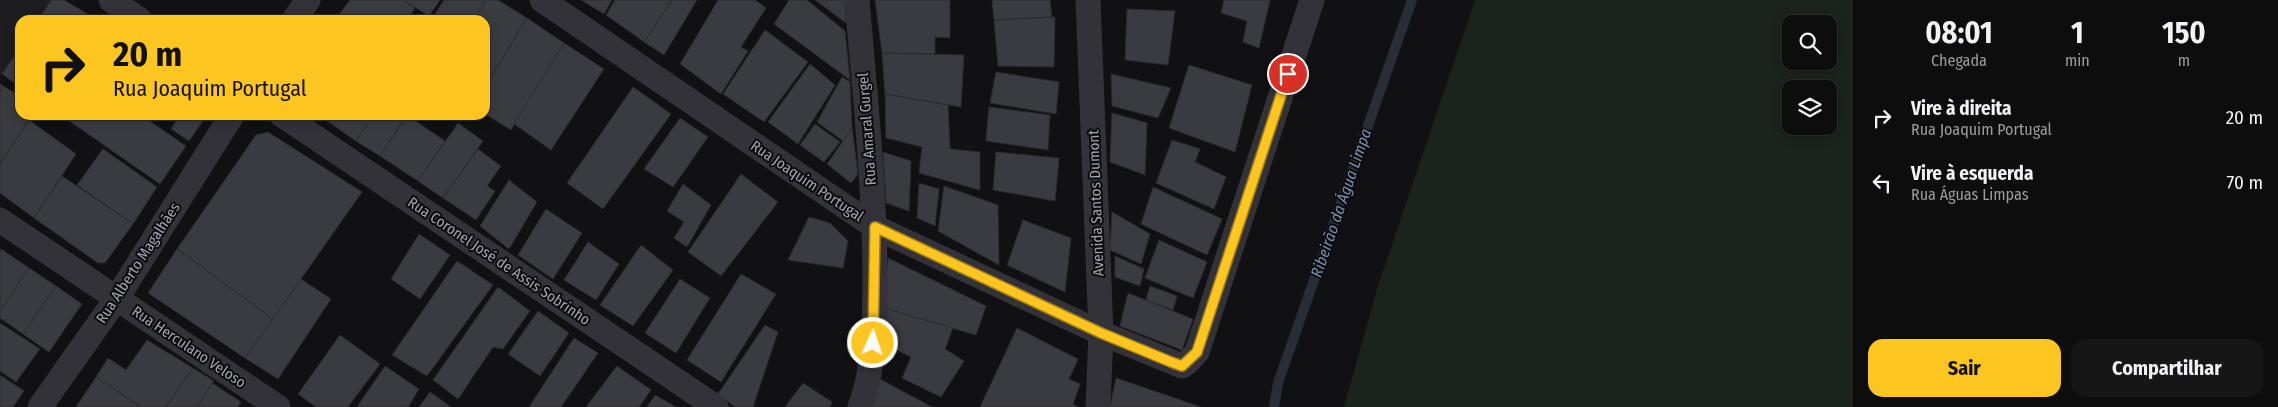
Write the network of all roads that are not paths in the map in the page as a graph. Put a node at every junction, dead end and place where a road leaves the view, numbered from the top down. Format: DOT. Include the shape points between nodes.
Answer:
graph roads {
  1 [pos="110,0"];
  2 [pos="308,0"];
  3 [pos="542,0"];
  4 [pos="857,0"];
  5 [pos="1088,0"];
  6 [pos="1312,0"];
  7 [pos="132,15"];
  8 [pos="298,15"];
  9 [pos="229,120"];
  10 [pos="289,120"];
  11 [pos="0,220"];
  12 [pos="875,227"];
  13 [pos="117,298"];
  14 [pos="1101,333"];
  15 [pos="40,407"];
  16 [pos="278,407"];
  17 [pos="716,407"];
  18 [pos="860,407"];
  19 [pos="1098,407"];
  1 -- 7 [label="street"];
  2 -- 8 [label="street"];
  3 -- 12 [label="street, Rua Joaquim Portugal"];
  4 -- 12 [label="street, Rua Amaral Gurgel"];
  5 -- 14 [label="street, Avenida Santos Dumont"];
  6 -- 14 [label="street, Rua Joaquim Portugal" via="1197,352 1182,366"];
  9 -- 13 [label="street, Rua Alberto Magalhães"];
  10 -- 17 [label="street, Rua Coronel José de Assis Sobrinho"];
  11 -- 13 [label="street, Rua Herculano Veloso"];
  12 -- 14 [label="street, Rua Joaquim Portugal"];
  12 -- 18 [label="street, Rua Amaral Gurgel" via="872,362"];
  13 -- 15 [label="street, Rua Alberto Magalhães"];
  13 -- 16 [label="street, Rua Herculano Veloso"];
  14 -- 19 [label="street, Avenida Santos Dumont"];
}
